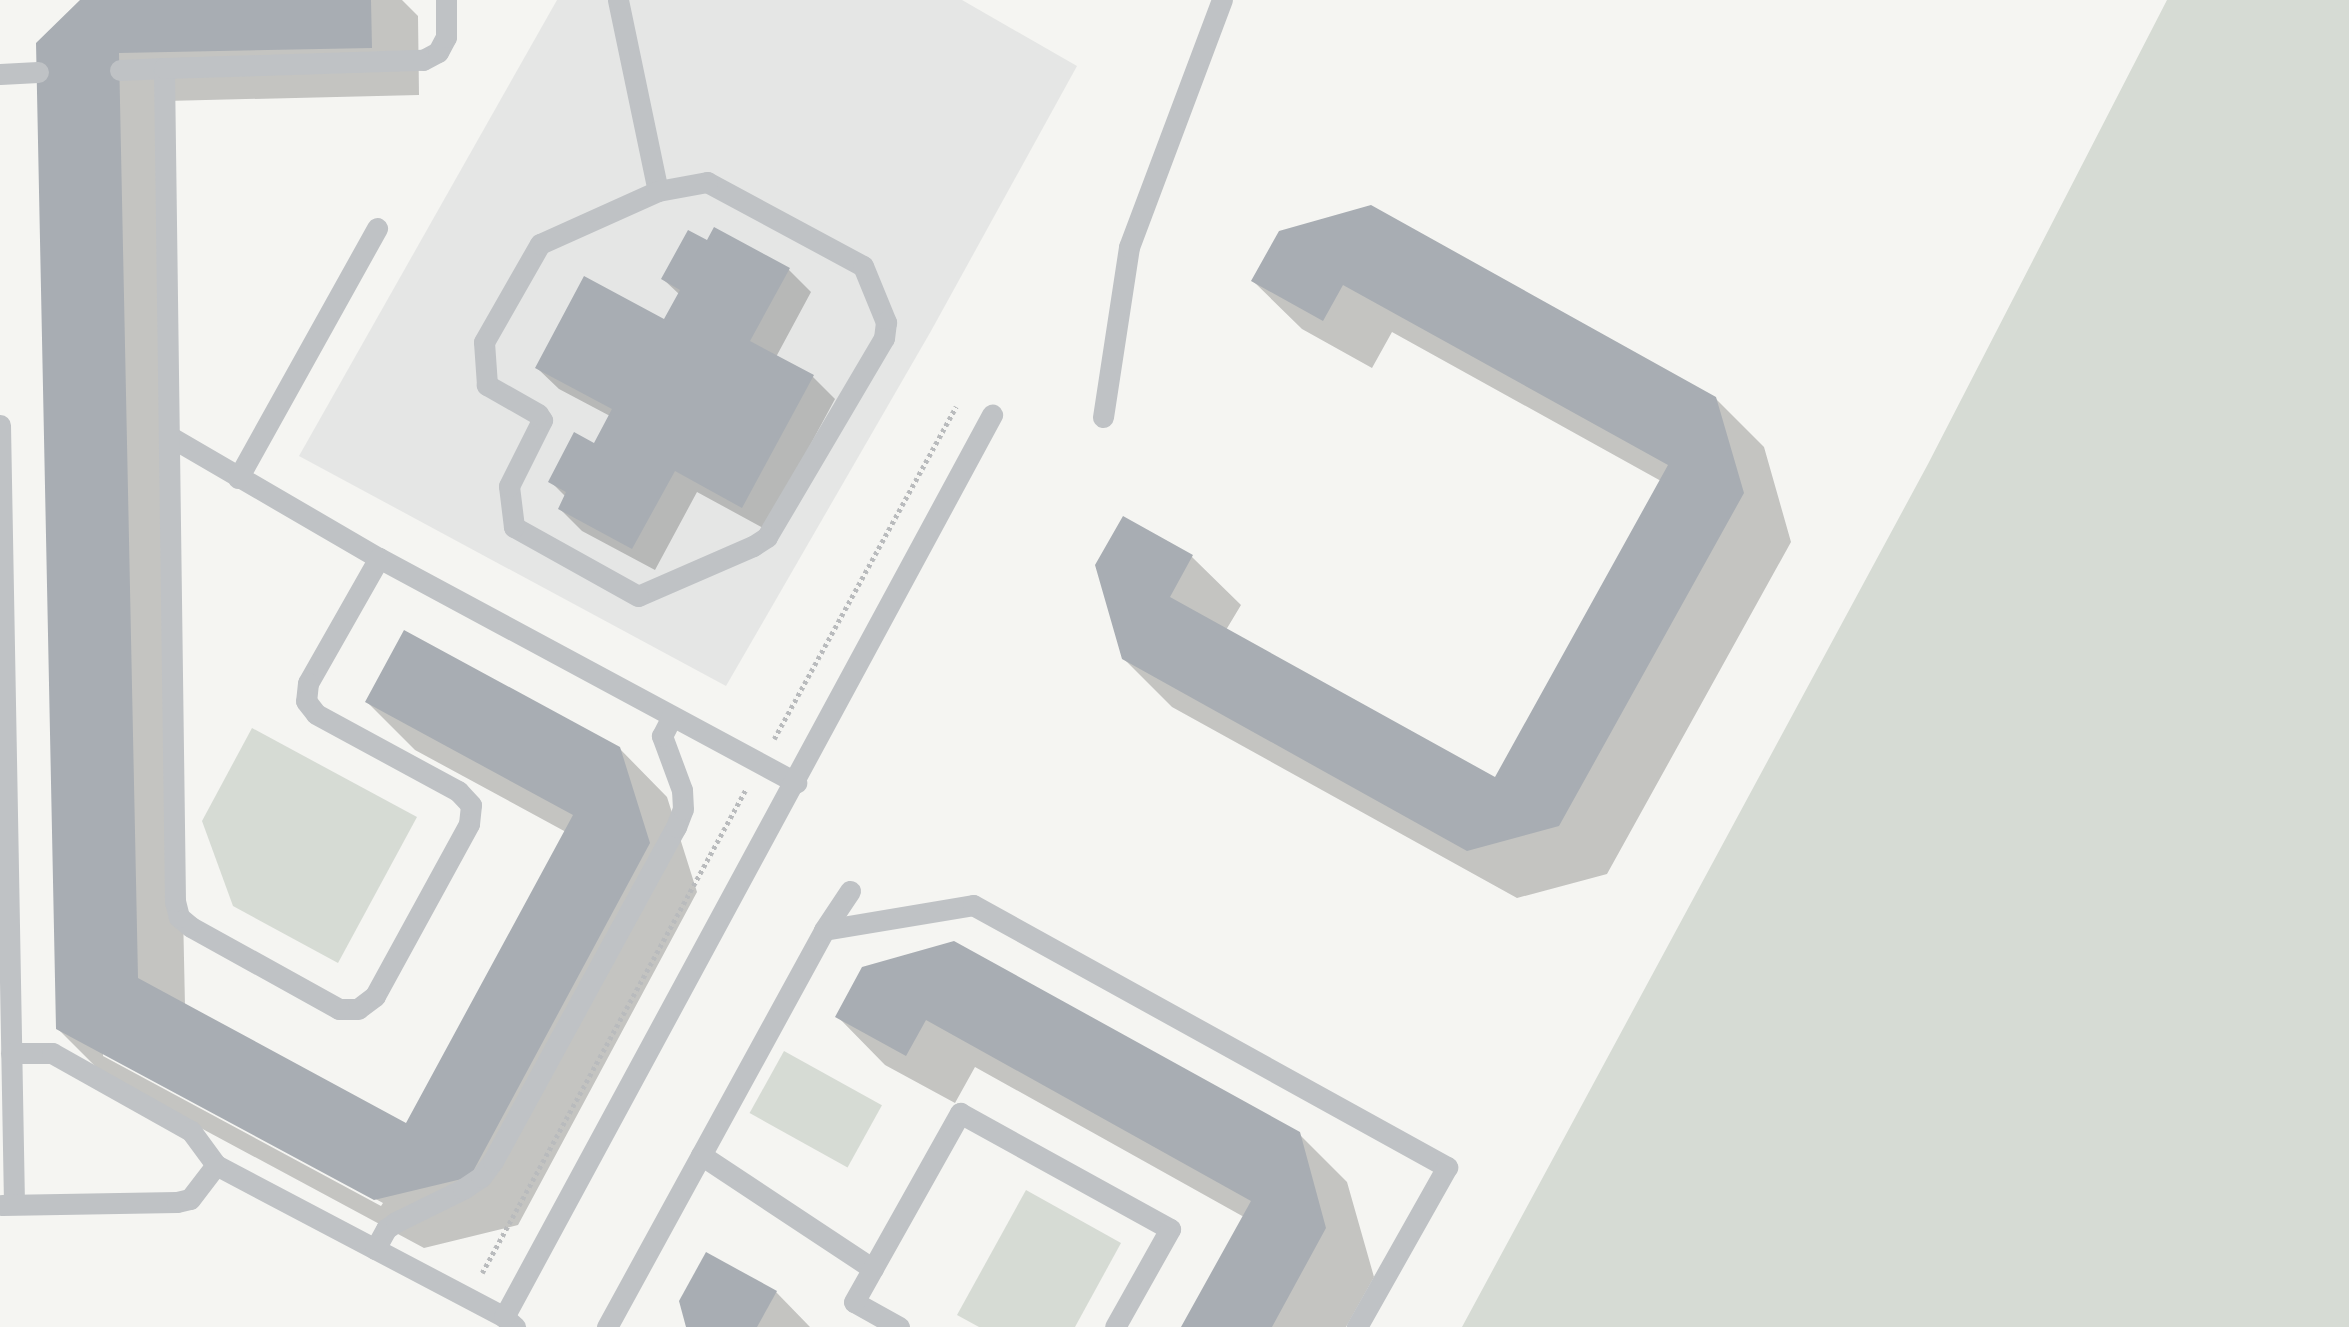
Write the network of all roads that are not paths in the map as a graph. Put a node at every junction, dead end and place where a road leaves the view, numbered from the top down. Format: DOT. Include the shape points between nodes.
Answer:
graph roads {
  1 [pos="446,0"];
  2 [pos="618,0"];
  3 [pos="1222,0"];
  4 [pos="164,68"];
  5 [pos="120,70"];
  6 [pos="38,72"];
  7 [pos="0,74"];
  8 [pos="658,191"];
  9 [pos="377,228"];
  10 [pos="992,415"];
  11 [pos="1103,417"];
  12 [pos="0,425"];
  13 [pos="169,436"];
  14 [pos="238,478"];
  15 [pos="379,558"];
  16 [pos="671,716"];
  17 [pos="796,783"];
  18 [pos="850,891"];
  19 [pos="824,930"];
  20 [pos="11,1053"];
  21 [pos="701,1155"];
  22 [pos="216,1165"];
  23 [pos="7,1205"];
  24 [pos="374,1249"];
  25 [pos="873,1269"];
  26 [pos="510,1322"];
  27 [pos="607,1327"];
  28 [pos="899,1327"];
  29 [pos="1115,1327"];
  30 [pos="1357,1327"];
  1 -- 4 [label="lane" via="446,37 438,52 424,60"];
  2 -- 8 [label="lane"];
  3 -- 11 [label="lane" via="1129,247"];
  4 -- 5 [label="lane"];
  4 -- 13 [label="lane"];
  6 -- 7 [label="lane"];
  8 -- 8 [label="lane" via="540,244 483,349 487,385 542,420 509,486 514,527 638,596 767,537 884,338 886,322 863,265 707,182"];
  9 -- 14 [label="lane"];
  10 -- 17 [label="lane"];
  12 -- 20 [label="lane"];
  13 -- 14 [label="lane"];
  13 -- 15 [label="lane" via="175,901 179,917 339,1009 358,1009 375,996 469,824 471,805 458,792 316,714 306,701 308,683"];
  14 -- 15 [label="lane"];
  15 -- 16 [label="lane"];
  16 -- 17 [label="lane"];
  16 -- 24 [label="lane" via="662,736 682,790 683,809 676,827 494,1161 463,1189 386,1229"];
  17 -- 26 [label="lane"];
  18 -- 19 [label="lane"];
  19 -- 21 [label="lane"];
  19 -- 30 [label="lane" via="973,905 1447,1167"];
  20 -- 22 [label="lane" via="52,1053 191,1131"];
  20 -- 23 [label="lane"];
  21 -- 25 [label="lane"];
  21 -- 27 [label="lane"];
  22 -- 23 [label="lane" via="190,1199 177,1202"];
  22 -- 24 [label="lane"];
  24 -- 26 [label="lane"];
  25 -- 28 [label="lane" via="854,1302"];
  25 -- 29 [label="lane" via="960,1113 1170,1229"];
}
